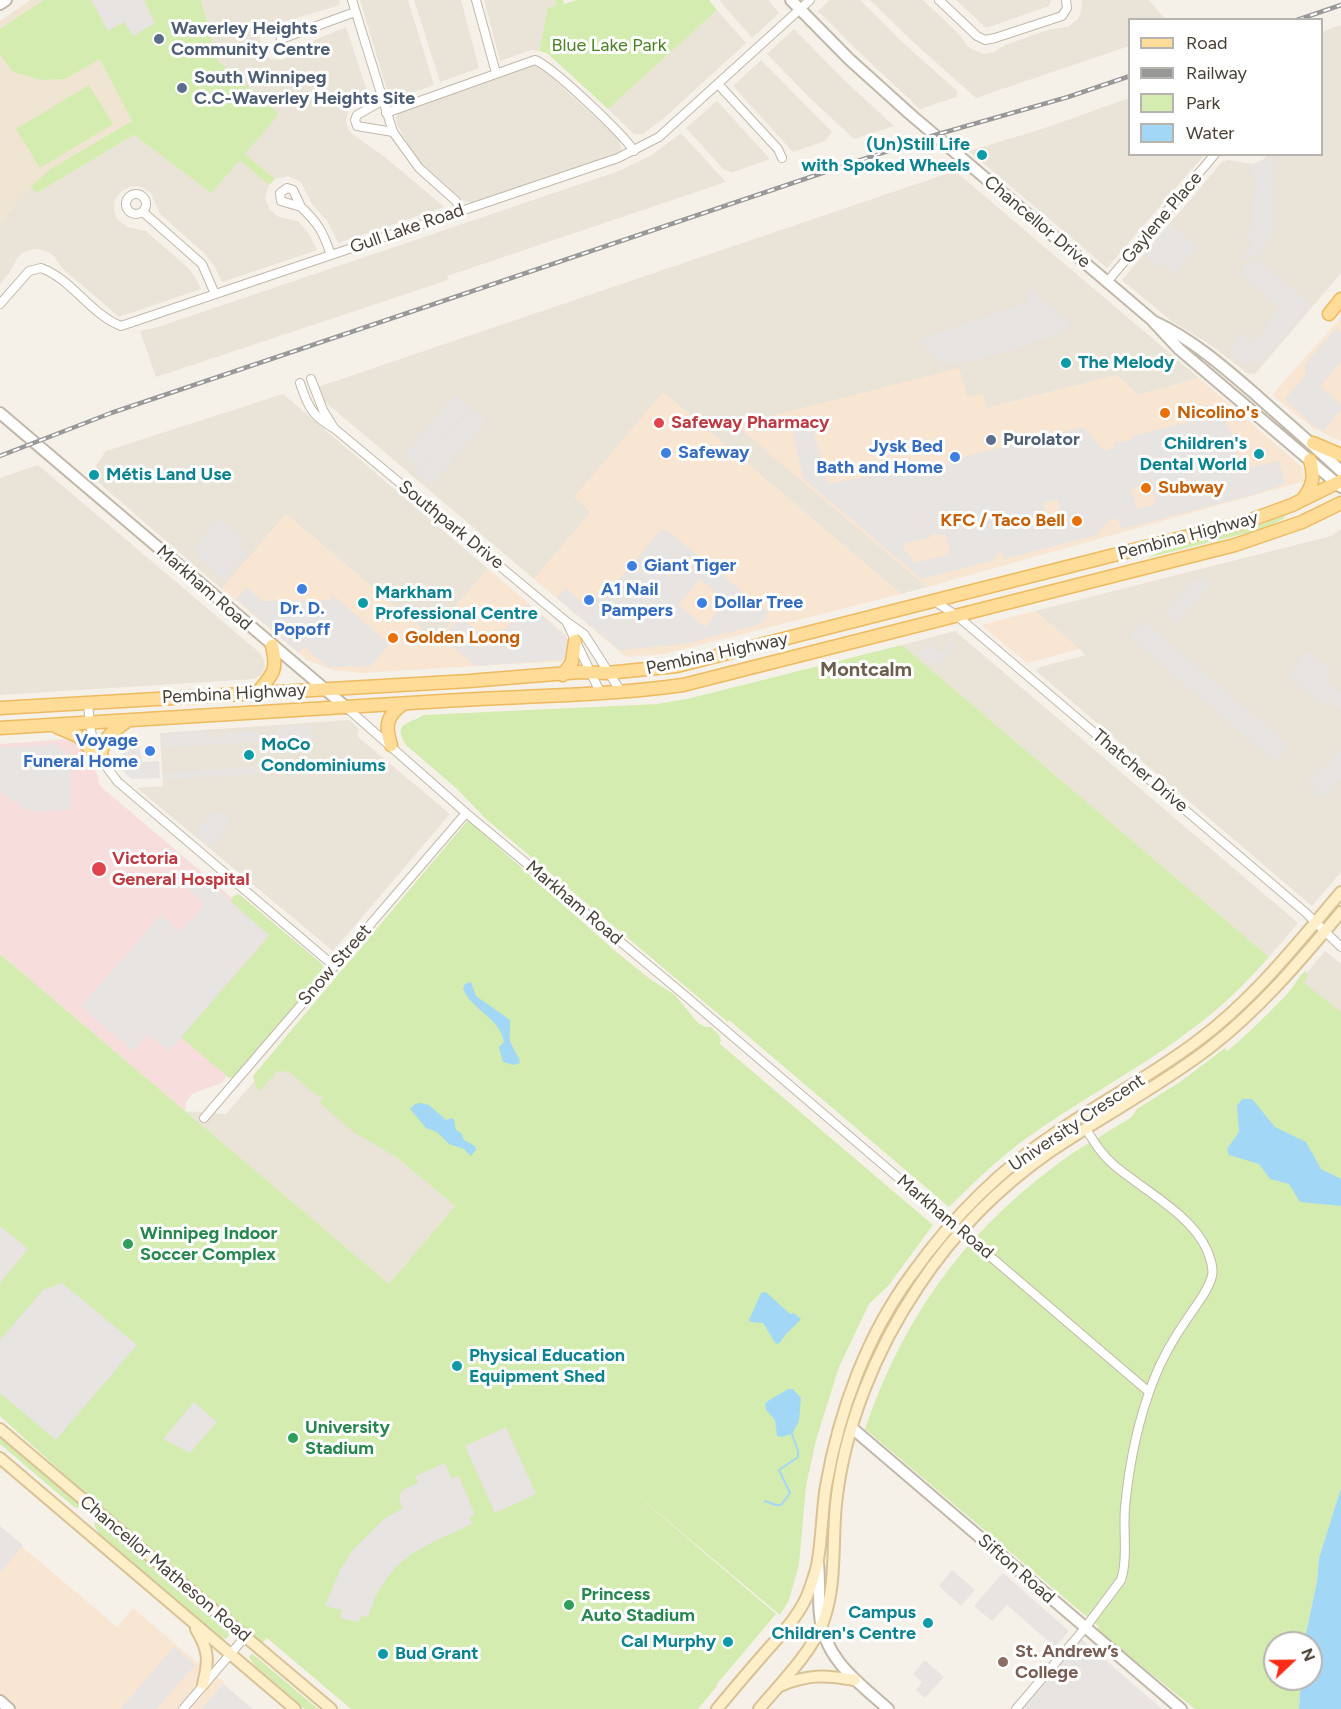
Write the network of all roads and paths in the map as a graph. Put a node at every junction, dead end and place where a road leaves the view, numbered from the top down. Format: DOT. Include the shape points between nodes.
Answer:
graph roads {
  1 [pos="6,0"];
  2 [pos="352,0"];
  3 [pos="476,0"];
  4 [pos="791,0"];
  5 [pos="810,0"];
  6 [pos="939,0"];
  7 [pos="1066,0"];
  8 [pos="0,4"];
  9 [pos="799,10"];
  10 [pos="355,12"];
  11 [pos="281,39"];
  12 [pos="496,73"];
  13 [pos="718,84"];
  14 [pos="382,101"];
  15 [pos="386,113"];
  16 [pos="393,132"];
  17 [pos="634,151"];
  18 [pos="1213,156"];
  19 [pos="782,158"];
  20 [pos="301,207"];
  21 [pos="461,211"];
  22 [pos="143,212"];
  23 [pos="331,255"];
  24 [pos="1107,282"];
  25 [pos="215,294"];
  26 [pos="1341,300"];
  27 [pos="0,304"];
  28 [pos="1329,314"];
  29 [pos="1152,320"];
  30 [pos="311,379"];
  31 [pos="300,383"];
  32 [pos="0,413"];
  33 [pos="335,429"];
  34 [pos="1313,443"];
  35 [pos="1341,455"];
  36 [pos="1310,460"];
  37 [pos="1341,471"];
  38 [pos="1340,484"];
  39 [pos="1302,501"];
  40 [pos="1341,503"];
  41 [pos="934,601"];
  42 [pos="956,615"];
  43 [pos="567,622"];
  44 [pos="575,641"];
  45 [pos="272,646"];
  46 [pos="607,673"];
  47 [pos="591,674"];
  48 [pos="563,675"];
  49 [pos="324,689"];
  50 [pos="620,690"];
  51 [pos="258,692"];
  52 [pos="600,692"];
  53 [pos="88,703"];
  54 [pos="403,704"];
  55 [pos="0,708"];
  56 [pos="347,708"];
  57 [pos="127,721"];
  58 [pos="90,723"];
  59 [pos="51,725"];
  60 [pos="0,728"];
  61 [pos="391,745"];
  62 [pos="100,760"];
  63 [pos="466,813"];
  64 [pos="1341,892"];
  65 [pos="1341,912"];
  66 [pos="1315,922"];
  67 [pos="1324,932"];
  68 [pos="1341,947"];
  69 [pos="334,966"];
  70 [pos="204,1118"];
  71 [pos="1086,1129"];
  72 [pos="951,1223"];
  73 [pos="961,1231"];
  74 [pos="1149,1392"];
  75 [pos="852,1428"];
  76 [pos="0,1429"];
  77 [pos="0,1458"];
  78 [pos="818,1563"];
  79 [pos="190,1619"];
  80 [pos="822,1626"];
  81 [pos="1082,1626"];
  82 [pos="245,1637"];
  83 [pos="230,1654"];
  84 [pos="855,1680"];
  85 [pos="203,1684"];
  86 [pos="777,1687"];
  87 [pos="0,1701"];
  88 [pos="9,1709"];
  89 [pos="183,1709"];
  90 [pos="295,1709"];
  91 [pos="331,1709"];
  92 [pos="717,1709"];
  93 [pos="759,1709"];
  94 [pos="888,1709"];
  95 [pos="1016,1709"];
  96 [pos="1181,1709"];
  1 -- 8 [label="street"];
  2 -- 10 [label="street"];
  3 -- 12 [label="street"];
  4 -- 9 [label="street, Chancellor Drive"];
  5 -- 9 [label="street, Gull Lake Road"];
  6 -- 7 [label="street" via="985,40 1062,16"];
  9 -- 13 [label="street, Gull Lake Road"];
  9 -- 24 [label="street, Chancellor Drive" via="926,128"];
  10 -- 11 [label="street"];
  10 -- 14 [label="street"];
  12 -- 15 [label="street"];
  12 -- 17 [label="street" via="531,61 540,62"];
  13 -- 17 [label="street, Gull Lake Road" via="659,136"];
  13 -- 19 [label="street"];
  14 -- 15 [label="street"];
  14 -- 16 [label="street" via="357,115 357,126"];
  15 -- 16 [label="street"];
  16 -- 21 [label="street" via="419,168 456,201"];
  17 -- 21 [label="street, Gull Lake Road"];
  18 -- 24 [label="street, Gaylene Place"];
  20 -- 23 [label="street" via="316,221"];
  21 -- 23 [label="street, Gull Lake Road"];
  22 -- 25 [label="street" via="202,264"];
  23 -- 25 [label="street, Gull Lake Road"];
  24 -- 29 [label="street, Chancellor Drive"];
  25 -- 27 [label="street, Gull Lake Road" via="121,326 41,268 29,271"];
  26 -- 28 [label="main road"];
  29 -- 34 [label="street, Chancellor Drive" via="1227,370"];
  29 -- 36 [label="street, Chancellor Drive" via="1179,349"];
  30 -- 33 [label="street, Southpark Drive" via="323,411"];
  31 -- 33 [label="street, Southpark Drive" via="309,408"];
  32 -- 45 [label="street, Markham Road"];
  33 -- 43 [label="street, Southpark Drive"];
  34 -- 35 [label="main road"];
  34 -- 37 [label="street, Chancellor Drive"];
  36 -- 38 [label="street, Chancellor Drive"];
  36 -- 39 [label="main road" via="1314,478"];
  38 -- 39 [label="main road, Pembina Highway"];
  39 -- 41 [label="main road, Pembina Highway" via="1248,521"];
  40 -- 42 [label="main road, Pembina Highway" via="1302,522 1243,542"];
  41 -- 42 [label="street, Thatcher Drive"];
  41 -- 46 [label="main road, Pembina Highway" via="677,666"];
  42 -- 50 [label="main road, Pembina Highway" via="683,685"];
  42 -- 66 [label="street, Thatcher Drive"];
  43 -- 44 [label="street, Southpark Drive"];
  43 -- 46 [label="street, Southpark Drive" via="584,634"];
  44 -- 47 [label="street, Southpark Drive"];
  44 -- 48 [label="main road" via="572,662"];
  45 -- 49 [label="street, Markham Road"];
  45 -- 51 [label="main road" via="274,672"];
  46 -- 47 [label="main road, Pembina Highway"];
  46 -- 50 [label="street, Southpark Drive"];
  47 -- 48 [label="main road, Pembina Highway"];
  47 -- 52 [label="street, Southpark Drive"];
  48 -- 49 [label="main road, Pembina Highway"];
  49 -- 51 [label="main road, Pembina Highway"];
  49 -- 56 [label="street, Markham Road"];
  50 -- 52 [label="main road, Pembina Highway"];
  51 -- 53 [label="main road, Pembina Highway"];
  52 -- 54 [label="main road, Pembina Highway"];
  53 -- 55 [label="main road, Pembina Highway"];
  53 -- 58 [label="street"];
  54 -- 56 [label="main road, Pembina Highway"];
  54 -- 61 [label="main road" via="387,723"];
  56 -- 57 [label="main road, Pembina Highway"];
  56 -- 61 [label="street, Markham Road"];
  57 -- 58 [label="main road, Pembina Highway"];
  57 -- 62 [label="main road" via="106,738"];
  58 -- 59 [label="main road, Pembina Highway"];
  58 -- 62 [label="street" via="92,743"];
  59 -- 60 [label="main road, Pembina Highway"];
  59 -- 62 [label="main road" via="78,736"];
  61 -- 63 [label="street, Markham Road"];
  62 -- 69 [label="street" via="118,782"];
  63 -- 69 [label="street, Snow Street"];
  63 -- 72 [label="street, Markham Road"];
  64 -- 66 [label="main road, University Crescent"];
  65 -- 67 [label="main road, University Crescent"];
  66 -- 67 [label="street, Thatcher Drive"];
  66 -- 72 [label="main road, University Crescent" via="1262,984 1218,1025 1176,1057 1026,1154"];
  67 -- 68 [label="street, Thatcher Drive"];
  67 -- 71 [label="main road, University Crescent" via="1266,998 1228,1033"];
  69 -- 70 [label="street, Snow Street"];
  71 -- 73 [label="main road, University Crescent" via="1012,1181"];
  71 -- 74 [label="street" via="1113,1164 1196,1232 1212,1266 1210,1281 1167,1349"];
  72 -- 73 [label="street, Markham Road"];
  72 -- 78 [label="main road, University Crescent" via="897,1296 850,1394 830,1467"];
  73 -- 74 [label="street, Markham Road"];
  73 -- 75 [label="main road, University Crescent" via="917,1288 896,1324 871,1374"];
  74 -- 81 [label="street" via="1129,1473 1123,1575"];
  75 -- 80 [label="main road, University Crescent" via="838,1489 830,1599"];
  75 -- 81 [label="street, Sifton Road"];
  76 -- 82 [label="main road, Chancellor Matheson Road"];
  77 -- 79 [label="main road, Chancellor Matheson Road"];
  78 -- 80 [label="street"];
  78 -- 92 [label="main road, University Crescent" via="795,1616"];
  79 -- 83 [label="main road, Chancellor Matheson Road"];
  79 -- 85 [label="main road" via="205,1642 207,1668"];
  80 -- 84 [label="street" via="831,1654"];
  80 -- 86 [label="main road, University Crescent" via="812,1645"];
  81 -- 95 [label="street"];
  81 -- 96 [label="street, Sifton Road"];
  82 -- 83 [label="street"];
  82 -- 91 [label="main road, Chancellor Matheson Road"];
  83 -- 85 [label="street"];
  83 -- 90 [label="main road, Chancellor Matheson Road"];
  84 -- 86 [label="main road" via="814,1676"];
  84 -- 94 [label="street"];
  85 -- 89 [label="street"];
  86 -- 93 [label="main road, University Crescent"];
  87 -- 88 [label="street"];
}
